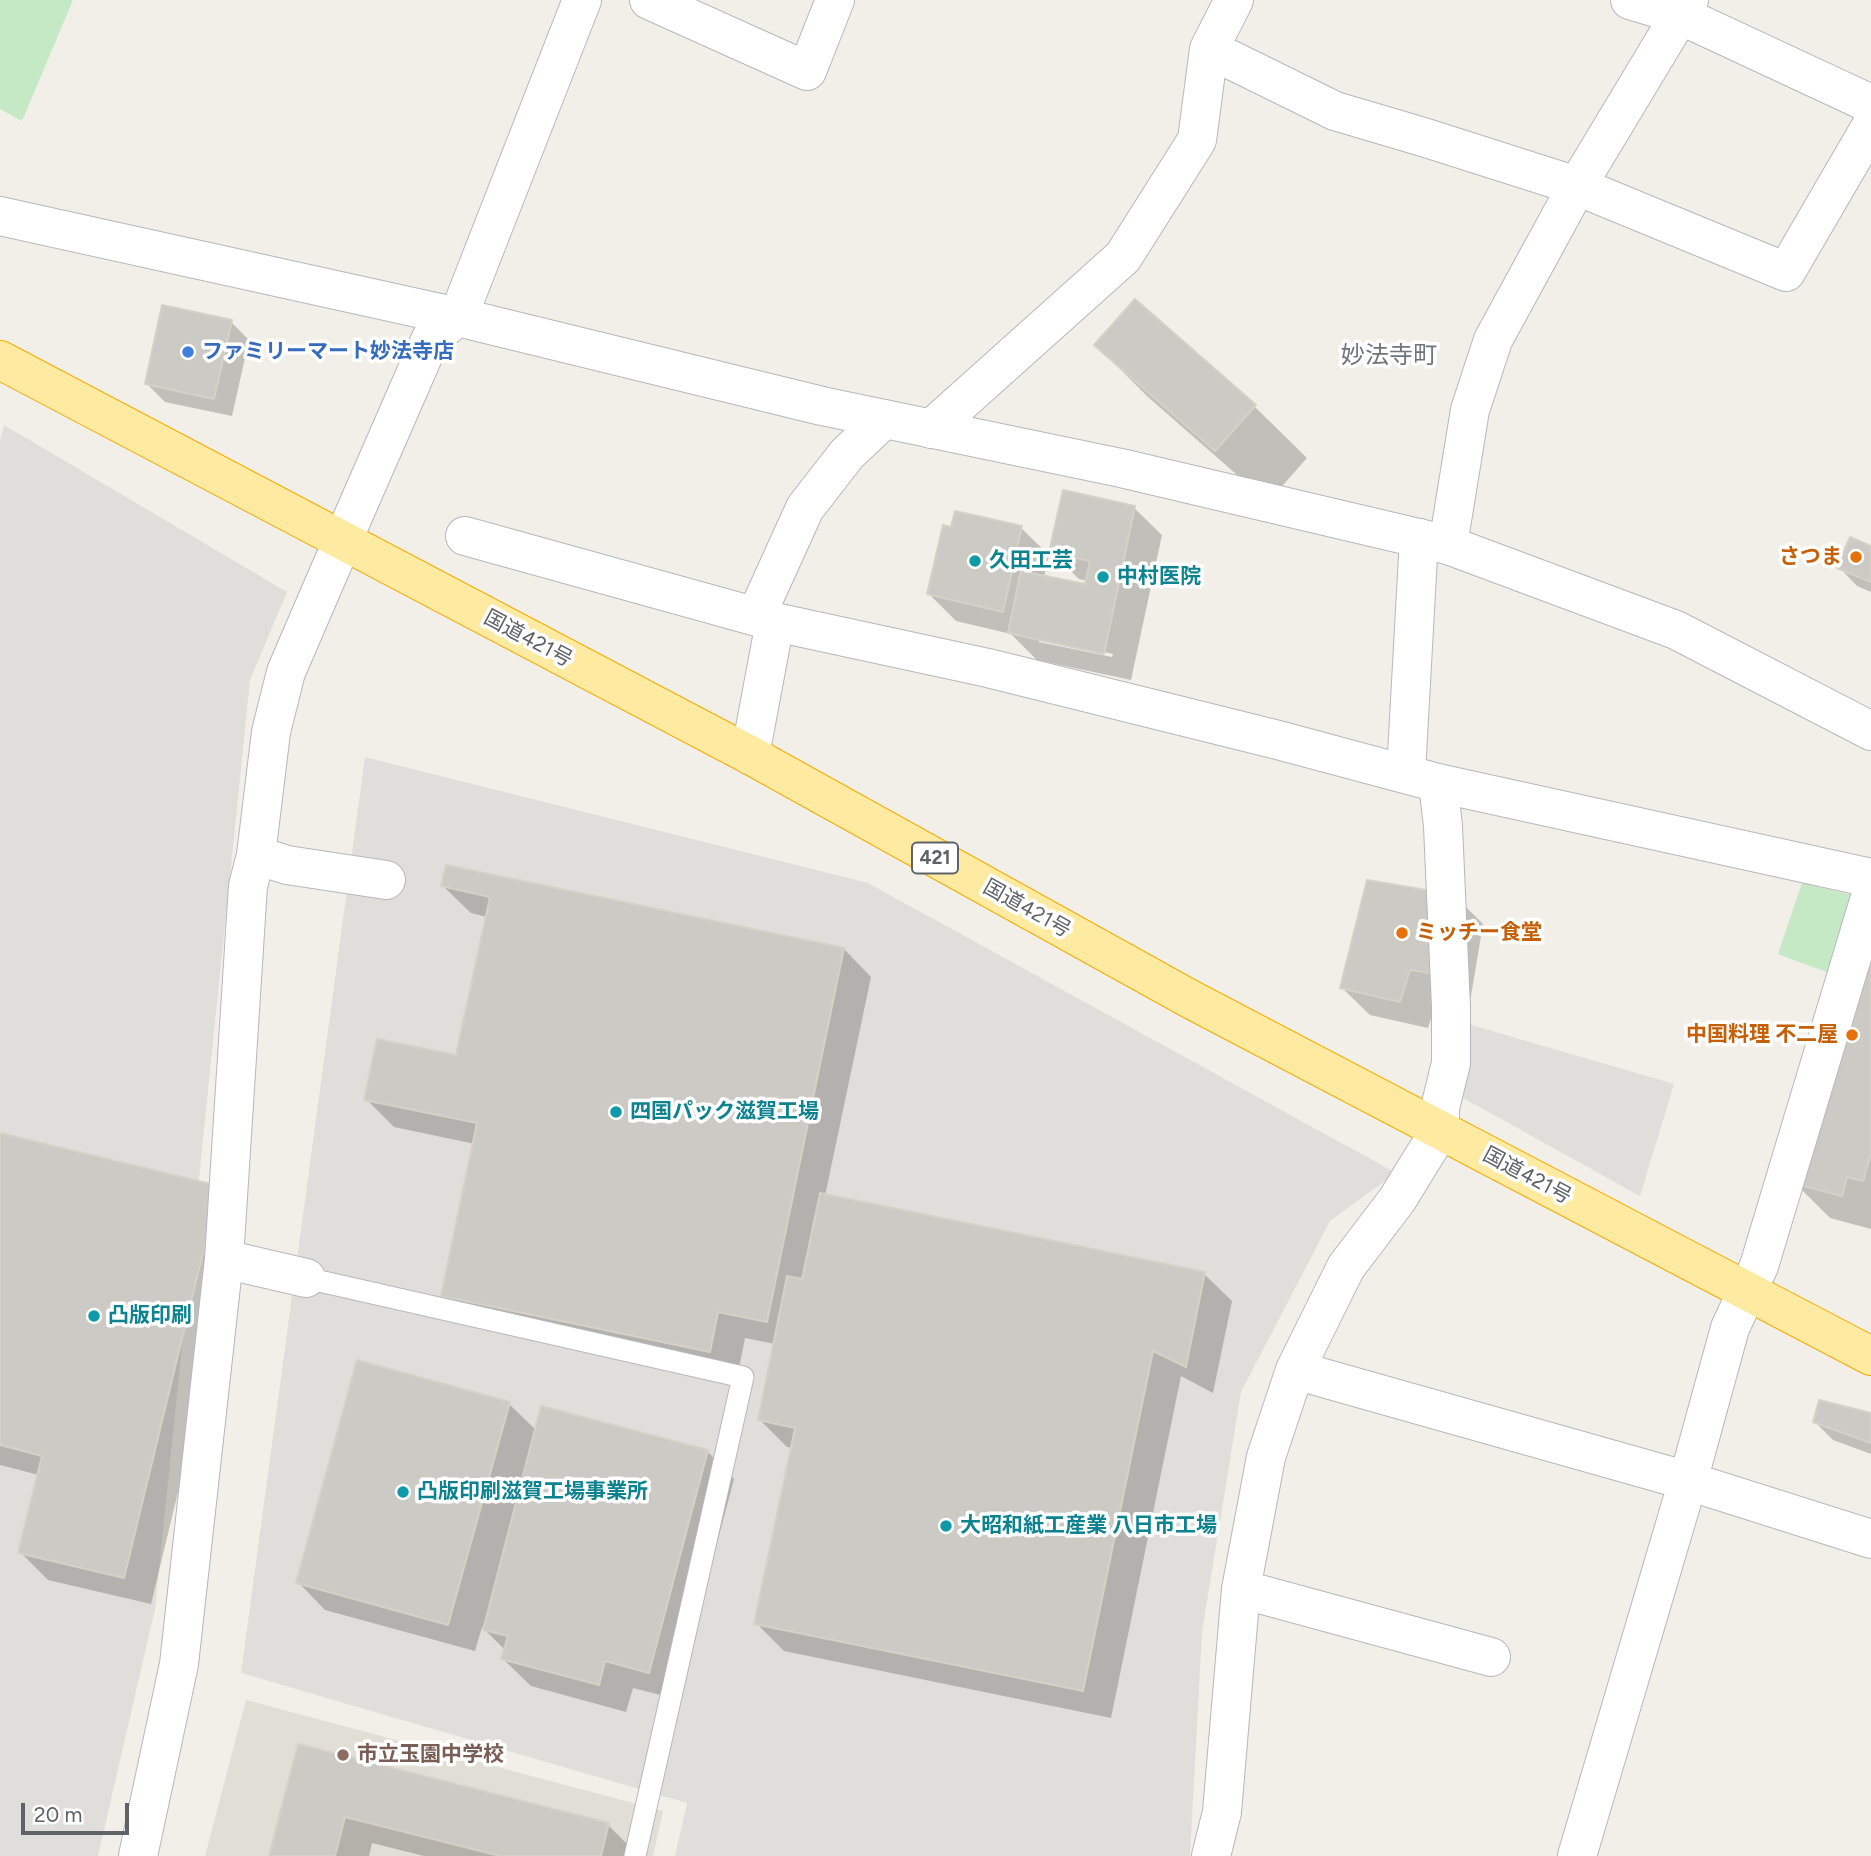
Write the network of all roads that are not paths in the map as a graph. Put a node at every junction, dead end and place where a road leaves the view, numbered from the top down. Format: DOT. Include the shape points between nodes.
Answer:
graph roads {
  1 [pos="582,0"];
  2 [pos="649,0"];
  3 [pos="835,0"];
  4 [pos="1234,0"];
  5 [pos="1630,0"];
  6 [pos="1685,7"];
  7 [pos="1209,49"];
  8 [pos="1871,104"];
  9 [pos="1871,126"];
  10 [pos="1577,186"];
  11 [pos="0,216"];
  12 [pos="458,317"];
  13 [pos="0,360"];
  14 [pos="884,419"];
  15 [pos="931,429"];
  16 [pos="465,536"];
  17 [pos="342,542"];
  18 [pos="1434,542"];
  19 [pos="766,619"];
  20 [pos="1871,731"];
  21 [pos="750,755"];
  22 [pos="1422,778"];
  23 [pos="256,855"];
  24 [pos="1871,877"];
  25 [pos="386,880"];
  26 [pos="1871,894"];
  27 [pos="1440,1130"];
  28 [pos="224,1259"];
  29 [pos="306,1278"];
  30 [pos="1746,1291"];
  31 [pos="1871,1356"];
  32 [pos="1295,1370"];
  33 [pos="1688,1481"];
  34 [pos="1871,1539"];
  35 [pos="1241,1589"];
  36 [pos="1491,1657"];
  37 [pos="138,1856"];
  38 [pos="635,1856"];
  39 [pos="1211,1856"];
  40 [pos="1577,1856"];
  1 -- 12 [label="street"];
  2 -- 3 [label="street" via="807,71"];
  4 -- 7 [label="street"];
  5 -- 6 [label="street"];
  6 -- 8 [label="street"];
  6 -- 10 [label="street"];
  7 -- 10 [label="street" via="1335,111"];
  7 -- 15 [label="street" via="1197,140 1124,257"];
  9 -- 10 [label="street" via="1786,272"];
  10 -- 18 [label="street" via="1493,340"];
  11 -- 12 [label="street"];
  12 -- 14 [label="street"];
  12 -- 17 [label="street" via="431,338"];
  13 -- 17 [label="highway, 国道421号 / 421"];
  14 -- 15 [label="street"];
  14 -- 19 [label="street" via="847,454 804,509"];
  15 -- 18 [label="street" via="1121,468"];
  16 -- 19 [label="street"];
  17 -- 21 [label="highway, 国道421号 / 421"];
  17 -- 23 [label="street" via="286,672 271,732"];
  18 -- 20 [label="street" via="1676,630"];
  18 -- 22 [label="street"];
  19 -- 21 [label="street"];
  19 -- 22 [label="street" via="988,668"];
  21 -- 27 [label="highway, 国道421号 / 421" via="1190,999"];
  22 -- 24 [label="street"];
  22 -- 27 [label="street" via="1443,826 1451,1063 1440,1108"];
  23 -- 25 [label="street" via="287,865"];
  23 -- 28 [label="street" via="247,886"];
  26 -- 30 [label="street" via="1759,1266"];
  27 -- 30 [label="highway, 国道421号 / 421"];
  27 -- 32 [label="street" via="1398,1200 1346,1267"];
  28 -- 29 [label="street"];
  28 -- 37 [label="street" via="180,1664"];
  29 -- 38 [label="lane" via="743,1377"];
  30 -- 31 [label="highway, 国道421号 / 421"];
  30 -- 33 [label="street" via="1730,1328"];
  32 -- 33 [label="street"];
  32 -- 35 [label="street" via="1266,1457"];
  33 -- 34 [label="street"];
  33 -- 40 [label="street"];
  35 -- 36 [label="street"];
  35 -- 39 [label="street" via="1222,1812"];
}
